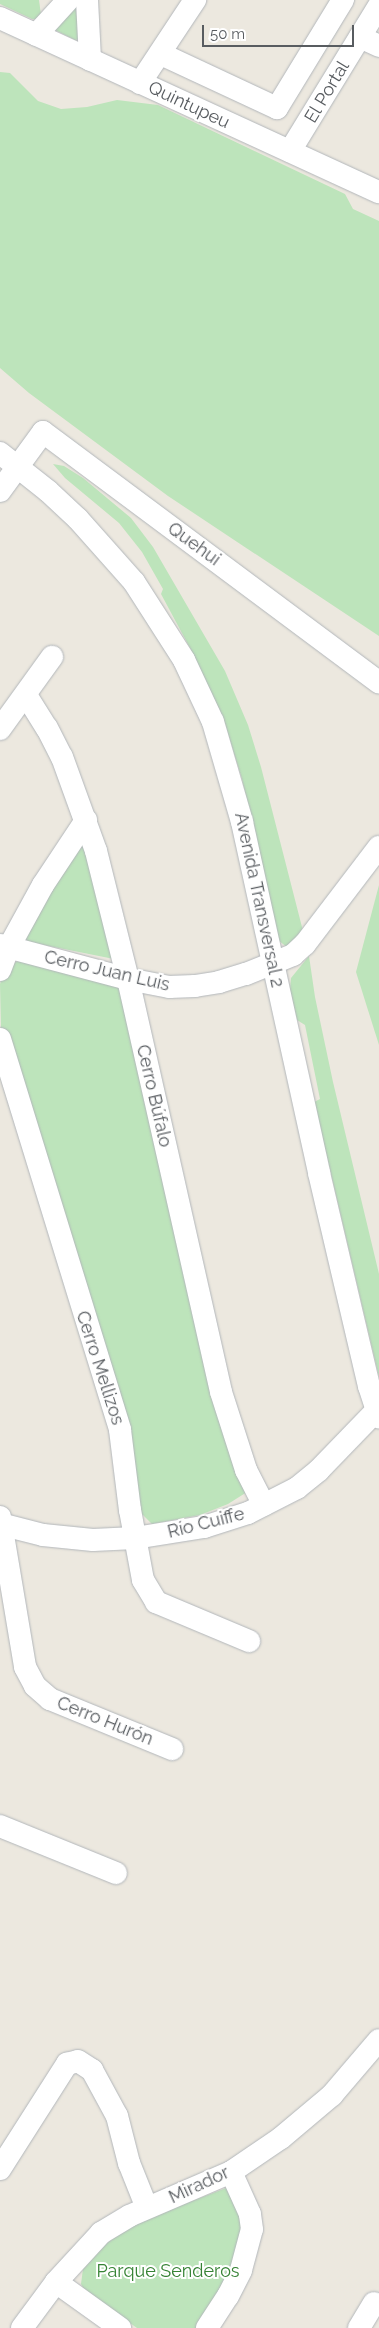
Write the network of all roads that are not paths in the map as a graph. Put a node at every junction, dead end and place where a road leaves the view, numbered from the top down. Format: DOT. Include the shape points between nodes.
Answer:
graph roads {
  1 [pos="68,0"];
  2 [pos="88,0"];
  3 [pos="195,0"];
  4 [pos="343,0"];
  5 [pos="379,6"];
  6 [pos="0,18"];
  7 [pos="36,35"];
  8 [pos="370,41"];
  9 [pos="161,54"];
  10 [pos="90,60"];
  11 [pos="140,83"];
  12 [pos="290,151"];
  13 [pos="379,192"];
  14 [pos="9,460"];
  15 [pos="0,491"];
  16 [pos="52,657"];
  17 [pos="379,682"];
  18 [pos="26,695"];
  19 [pos="0,729"];
  20 [pos="86,820"];
  21 [pos="379,847"];
  22 [pos="5,946"];
  23 [pos="272,964"];
  24 [pos="0,970"];
  25 [pos="128,979"];
  26 [pos="0,1039"];
  27 [pos="378,1414"];
  28 [pos="264,1505"];
  29 [pos="0,1522"];
  30 [pos="135,1538"];
  31 [pos="249,1641"];
  32 [pos="172,1749"];
  33 [pos="0,1826"];
  34 [pos="116,1873"];
  35 [pos="379,2040"];
  36 [pos="0,2169"];
  37 [pos="231,2172"];
  38 [pos="147,2208"];
  39 [pos="56,2282"];
  40 [pos="374,2302"];
  41 [pos="22,2328"];
  42 [pos="120,2328"];
  43 [pos="207,2328"];
  44 [pos="359,2328"];
  1 -- 7 [label="street"];
  2 -- 10 [label="street"];
  3 -- 9 [label="street"];
  4 -- 9 [label="street" via="277,108"];
  5 -- 8 [label="street, El Portal"];
  6 -- 7 [label="street, Quintupeu"];
  7 -- 10 [label="street, Quintupeu"];
  8 -- 12 [label="street, El Portal"];
  9 -- 11 [label="street"];
  10 -- 11 [label="street, Quintupeu"];
  11 -- 12 [label="street, Quintupeu"];
  12 -- 13 [label="street, Quintupeu"];
  14 -- 15 [label="street"];
  14 -- 17 [label="street, Quehui" via="43,432"];
  14 -- 23 [label="street, Avenida Transversal 2" via="72,513 116,559 151,606 184,660 213,722 230,776"];
  16 -- 18 [label="street"];
  18 -- 19 [label="street"];
  18 -- 20 [label="street, Cerro Búfalo" via="62,757"];
  20 -- 22 [label="street"];
  20 -- 25 [label="street, Cerro Búfalo"];
  21 -- 23 [label="street, Cerro Juan Luis" via="305,944 293,955"];
  22 -- 24 [label="street"];
  22 -- 25 [label="street, Cerro Juan Luis"];
  23 -- 25 [label="street, Cerro Juan Luis" via="237,977 195,986 168,987"];
  23 -- 27 [label="street, Avenida Transversal 2"];
  25 -- 28 [label="street, Cerro Búfalo" via="221,1392 246,1470"];
  26 -- 30 [label="street, Cerro Mellizos" via="120,1430"];
  27 -- 28 [label="street, Río Cuiffe" via="319,1470 296,1488"];
  28 -- 30 [label="street, Río Cuiffe" via="204,1527"];
  29 -- 30 [label="street, Río Cuiffe" via="68,1539"];
  29 -- 32 [label="street, Cerro Hurón" via="25,1666 35,1686 50,1699"];
  30 -- 31 [label="street, Cerro Mellizos" via="143,1580 156,1602"];
  33 -- 34 [label="street"];
  35 -- 37 [label="street, Mirador" via="296,2127"];
  36 -- 38 [label="street" via="66,2064 78,2060 92,2070 117,2116 129,2163"];
  37 -- 38 [label="street, Mirador"];
  37 -- 43 [label="street" via="250,2214 252,2229 241,2270"];
  38 -- 39 [label="street, Mirador" via="102,2233"];
  39 -- 41 [label="street, Mirador"];
  39 -- 42 [label="street"];
  40 -- 44 [label="street"];
}
